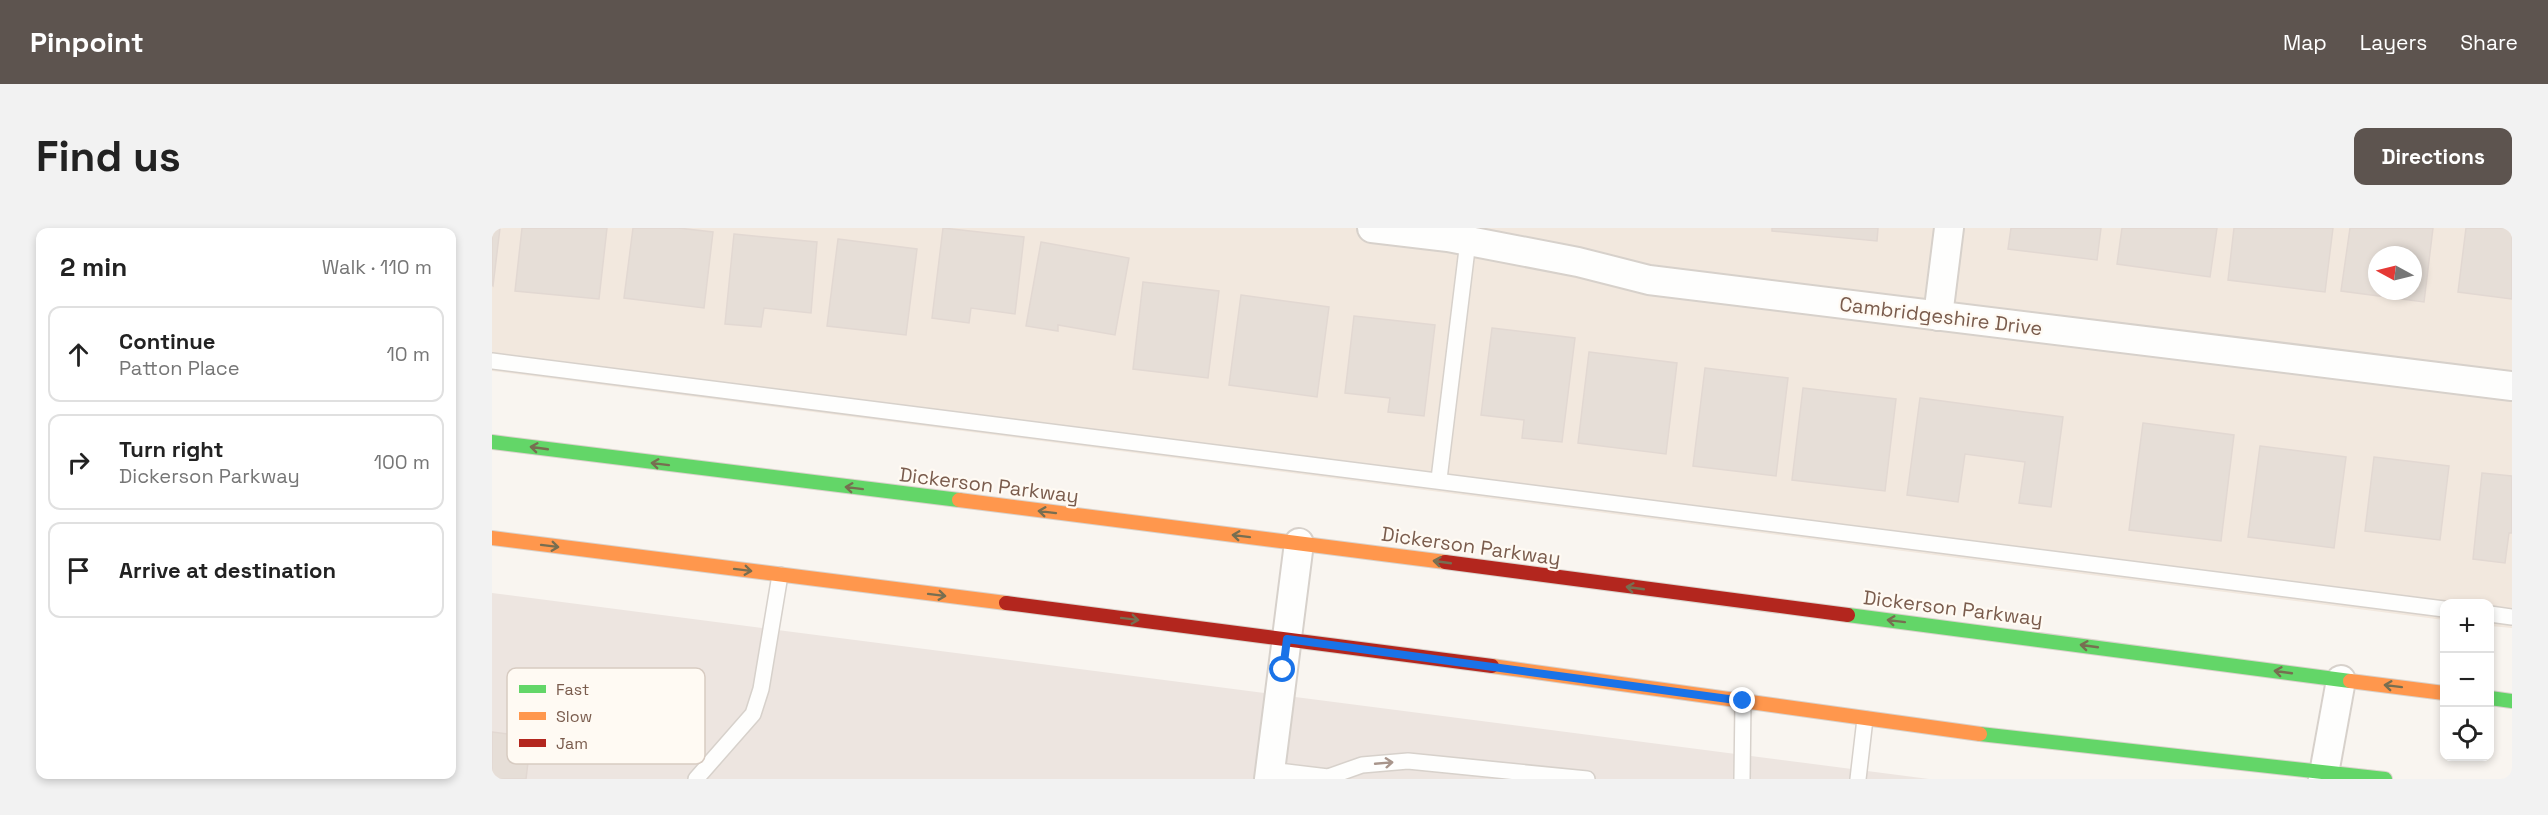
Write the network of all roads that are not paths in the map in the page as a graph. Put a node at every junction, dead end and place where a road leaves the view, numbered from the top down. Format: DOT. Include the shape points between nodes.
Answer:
graph roads {
  1 [pos="1372,228"];
  2 [pos="1949,228"];
  3 [pos="1455,236"];
  4 [pos="1938,316"];
  5 [pos="492,361"];
  6 [pos="2512,386"];
  7 [pos="492,442"];
  8 [pos="1439,479"];
  9 [pos="492,538"];
  10 [pos="1299,543"];
  11 [pos="780,575"];
  12 [pos="2440,608"];
  13 [pos="2494,615"];
  14 [pos="2512,617"];
  15 [pos="1287,639"];
  16 [pos="2341,680"];
  17 [pos="2440,692"];
  18 [pos="2494,699"];
  19 [pos="1743,701"];
  20 [pos="2512,701"];
  21 [pos="1866,719"];
  22 [pos="1269,774"];
  23 [pos="2324,775"];
  24 [pos="696,779"];
  25 [pos="1587,779"];
  26 [pos="1742,779"];
  27 [pos="1858,779"];
  28 [pos="2385,779"];
  1 -- 3 [label="street, Cambridgeshire Drive"];
  2 -- 4 [label="street"];
  3 -- 4 [label="street, Cambridgeshire Drive" via="1648,280"];
  3 -- 8 [label="lane"];
  4 -- 6 [label="street, Cambridgeshire Drive"];
  5 -- 8 [label="lane"];
  10 -- 7 [label="main road, Dickerson Parkway, one-way"];
  8 -- 12 [label="lane"];
  9 -- 11 [label="main road, one-way"];
  10 -- 15 [label="street"];
  16 -- 10 [label="main road, Dickerson Parkway, one-way"];
  11 -- 15 [label="main road, one-way"];
  11 -- 24 [label="lane" via="761,689 753,714"];
  13 -- 14 [label="lane"];
  15 -- 19 [label="main road"];
  15 -- 22 [label="street"];
  17 -- 16 [label="main road, Dickerson Parkway, one-way"];
  16 -- 23 [label="street"];
  18 -- 20 [label="main road"];
  19 -- 21 [label="main road"];
  19 -- 26 [label="lane"];
  21 -- 23 [label="main road"];
  21 -- 27 [label="lane"];
  22 -- 25 [label="lane, one-way" via="1328,777 1362,765 1408,761"];
  23 -- 28 [label="main road"];
}
